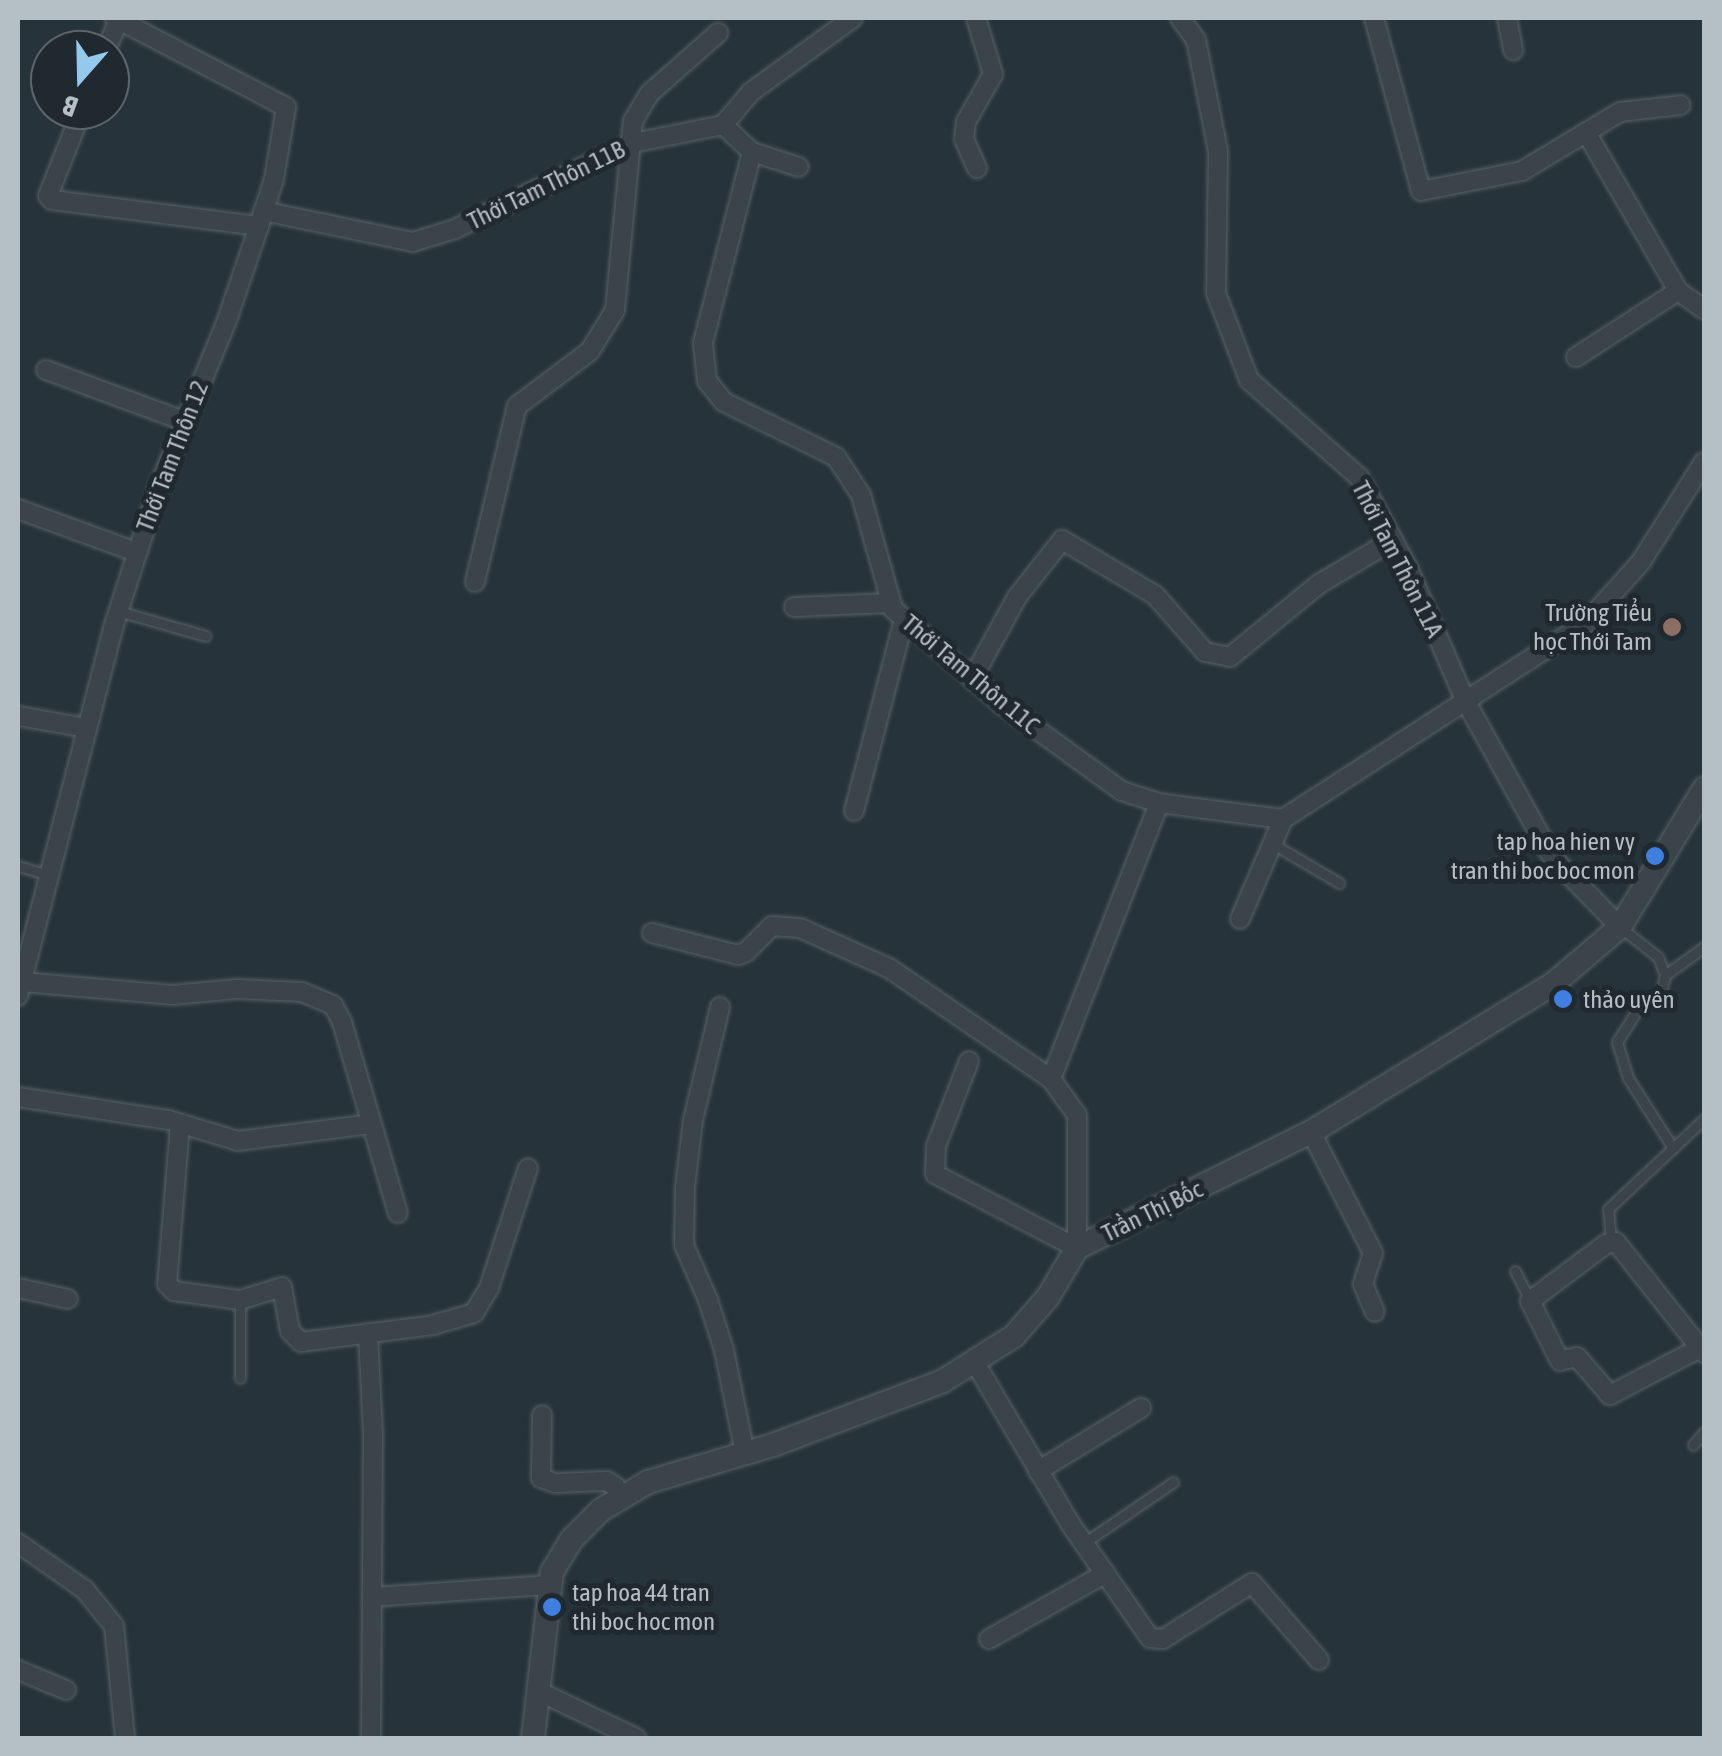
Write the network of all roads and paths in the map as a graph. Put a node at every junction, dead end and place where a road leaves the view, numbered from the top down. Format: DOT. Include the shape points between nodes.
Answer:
graph roads {
  1 [pos="117,18"];
  2 [pos="853,18"];
  3 [pos="976,18"];
  4 [pos="1180,18"];
  5 [pos="1374,18"];
  6 [pos="1507,18"];
  7 [pos="718,33"];
  8 [pos="1513,50"];
  9 [pos="1682,105"];
  10 [pos="723,125"];
  11 [pos="74,130"];
  12 [pos="1586,132"];
  13 [pos="633,143"];
  14 [pos="752,152"];
  15 [pos="798,166"];
  16 [pos="977,168"];
  17 [pos="261,218"];
  18 [pos="1678,290"];
  19 [pos="1704,309"];
  20 [pos="1576,357"];
  21 [pos="46,370"];
  22 [pos="184,421"];
  23 [pos="1704,462"];
  24 [pos="18,510"];
  25 [pos="1393,540"];
  26 [pos="136,552"];
  27 [pos="475,582"];
  28 [pos="891,603"];
  29 [pos="794,607"];
  30 [pos="118,611"];
  31 [pos="904,619"];
  32 [pos="206,636"];
  33 [pos="972,679"];
  34 [pos="1465,700"];
  35 [pos="18,716"];
  36 [pos="87,728"];
  37 [pos="1704,789"];
  38 [pos="1159,802"];
  39 [pos="854,811"];
  40 [pos="1284,819"];
  41 [pos="1273,844"];
  42 [pos="18,866"];
  43 [pos="49,875"];
  44 [pos="1339,883"];
  45 [pos="1240,919"];
  46 [pos="1620,927"];
  47 [pos="652,933"];
  48 [pos="1704,947"];
  49 [pos="1665,975"];
  50 [pos="20,989"];
  51 [pos="720,1007"];
  52 [pos="969,1061"];
  53 [pos="1051,1080"];
  54 [pos="18,1097"];
  55 [pos="1704,1120"];
  56 [pos="180,1124"];
  57 [pos="370,1124"];
  58 [pos="1311,1132"];
  59 [pos="1673,1148"];
  60 [pos="528,1168"];
  61 [pos="398,1213"];
  62 [pos="1611,1241"];
  63 [pos="1077,1248"];
  64 [pos="1515,1271"];
  65 [pos="18,1288"];
  66 [pos="68,1299"];
  67 [pos="240,1300"];
  68 [pos="1530,1302"];
  69 [pos="1374,1312"];
  70 [pos="368,1333"];
  71 [pos="1702,1350"];
  72 [pos="974,1361"];
  73 [pos="240,1378"];
  74 [pos="1141,1408"];
  75 [pos="542,1415"];
  76 [pos="1704,1432"];
  77 [pos="1693,1445"];
  78 [pos="744,1454"];
  79 [pos="1038,1472"];
  80 [pos="1173,1482"];
  81 [pos="618,1499"];
  82 [pos="18,1543"];
  83 [pos="1084,1543"];
  84 [pos="1106,1573"];
  85 [pos="550,1585"];
  86 [pos="372,1597"];
  87 [pos="989,1638"];
  88 [pos="1318,1660"];
  89 [pos="18,1670"];
  90 [pos="66,1690"];
  91 [pos="538,1691"];
  92 [pos="125,1738"];
  93 [pos="371,1738"];
  94 [pos="533,1738"];
  95 [pos="636,1738"];
  1 -- 17 [label="street, Thới Tam Thôn 12" via="286,107"];
  2 -- 10 [label="street" via="751,92"];
  3 -- 16 [label="street" via="994,74 966,122 964,139"];
  4 -- 25 [label="street, Thới Tam Thôn 11A" via="1196,40 1218,151 1216,293 1249,380 1360,476"];
  5 -- 12 [label="street" via="1421,190 1522,171"];
  6 -- 8 [label="street"];
  7 -- 13 [label="street" via="650,93 631,126"];
  9 -- 12 [label="street" via="1620,112"];
  10 -- 13 [label="street, Thới Tam Thôn 11B"];
  10 -- 14 [label="street"];
  11 -- 17 [label="street, Thới Tam Thôn 11B" via="48,196 52,200"];
  12 -- 18 [label="street"];
  13 -- 17 [label="street, Thới Tam Thôn 11B" via="455,230 413,242"];
  13 -- 27 [label="street" via="615,310 590,351 516,406"];
  14 -- 15 [label="street"];
  14 -- 28 [label="street, Thới Tam Thôn 11C" via="703,343 708,381 724,402 836,457 861,495"];
  17 -- 22 [label="street, Thới Tam Thôn 12"];
  18 -- 19 [label="street"];
  18 -- 20 [label="street"];
  21 -- 22 [label="street"];
  22 -- 26 [label="street, Thới Tam Thôn 12"];
  23 -- 34 [label="street" via="1641,562 1586,623"];
  24 -- 26 [label="street"];
  25 -- 33 [label="street" via="1319,584 1230,656 1205,652 1155,595 1062,540 1017,597"];
  25 -- 34 [label="street, Thới Tam Thôn 11A"];
  26 -- 30 [label="street, Thới Tam Thôn 12"];
  28 -- 29 [label="street"];
  28 -- 31 [label="street, Thới Tam Thôn 11C"];
  30 -- 32 [label="lane"];
  30 -- 36 [label="street, Thới Tam Thôn 12"];
  31 -- 33 [label="street, Thới Tam Thôn 11C"];
  31 -- 39 [label="street"];
  33 -- 38 [label="street, Thới Tam Thôn 11C" via="1122,791"];
  34 -- 40 [label="street"];
  34 -- 46 [label="street, Thới Tam Thôn 11A" via="1552,857"];
  35 -- 36 [label="street"];
  36 -- 43 [label="street, Thới Tam Thôn 12"];
  37 -- 46 [label="street, Trần Thị Bốc"];
  38 -- 40 [label="street, Thới Tam Thôn 11C"];
  38 -- 53 [label="street"];
  40 -- 41 [label="street"];
  41 -- 44 [label="lane"];
  41 -- 45 [label="street"];
  42 -- 43 [label="lane"];
  43 -- 50 [label="street, Thới Tam Thôn 12"];
  46 -- 49 [label="lane" via="1658,957"];
  46 -- 58 [label="street, Trần Thị Bốc" via="1553,984"];
  47 -- 53 [label="street" via="738,955 772,926 800,928 889,968"];
  48 -- 49 [label="lane"];
  49 -- 59 [label="lane" via="1660,997 1637,1010 1617,1042 1628,1078"];
  50 -- 57 [label="street" via="172,995 237,989 302,992 323,1000 342,1022"];
  51 -- 78 [label="street" via="694,1120 684,1246 724,1350"];
  52 -- 63 [label="street" via="936,1146 935,1174"];
  53 -- 63 [label="street" via="1076,1115"];
  54 -- 56 [label="street"];
  55 -- 59 [label="lane"];
  56 -- 57 [label="street" via="238,1141"];
  56 -- 67 [label="street" via="167,1284 174,1291"];
  57 -- 61 [label="street"];
  58 -- 63 [label="street, Trần Thị Bốc"];
  58 -- 69 [label="street" via="1370,1246 1363,1288"];
  59 -- 62 [label="lane" via="1608,1209"];
  60 -- 70 [label="street" via="489,1288 474,1314"];
  62 -- 68 [label="street"];
  62 -- 71 [label="street"];
  63 -- 72 [label="street, Trần Thị Bốc" via="1014,1336"];
  64 -- 68 [label="lane"];
  65 -- 66 [label="street"];
  67 -- 70 [label="street" via="282,1287 290,1331 301,1342"];
  67 -- 73 [label="lane"];
  68 -- 71 [label="street" via="1560,1361 1577,1357 1613,1396"];
  70 -- 86 [label="street"];
  72 -- 78 [label="street, Trần Thị Bốc" via="943,1381"];
  72 -- 79 [label="street"];
  74 -- 79 [label="street"];
  75 -- 81 [label="street" via="541,1478 607,1480"];
  76 -- 77 [label="lane"];
  78 -- 81 [label="street, Trần Thị Bốc" via="648,1482"];
  79 -- 83 [label="street"];
  80 -- 83 [label="lane"];
  81 -- 85 [label="street, Trần Thị Bốc" via="571,1540"];
  82 -- 92 [label="street" via="85,1590 114,1626"];
  83 -- 84 [label="street"];
  84 -- 87 [label="street"];
  84 -- 88 [label="street" via="1154,1641 1252,1583"];
  85 -- 86 [label="street"];
  85 -- 91 [label="street, Trần Thị Bốc"];
  86 -- 93 [label="street"];
  89 -- 90 [label="street"];
  91 -- 94 [label="street, Trần Thị Bốc"];
  91 -- 95 [label="street"];
}
